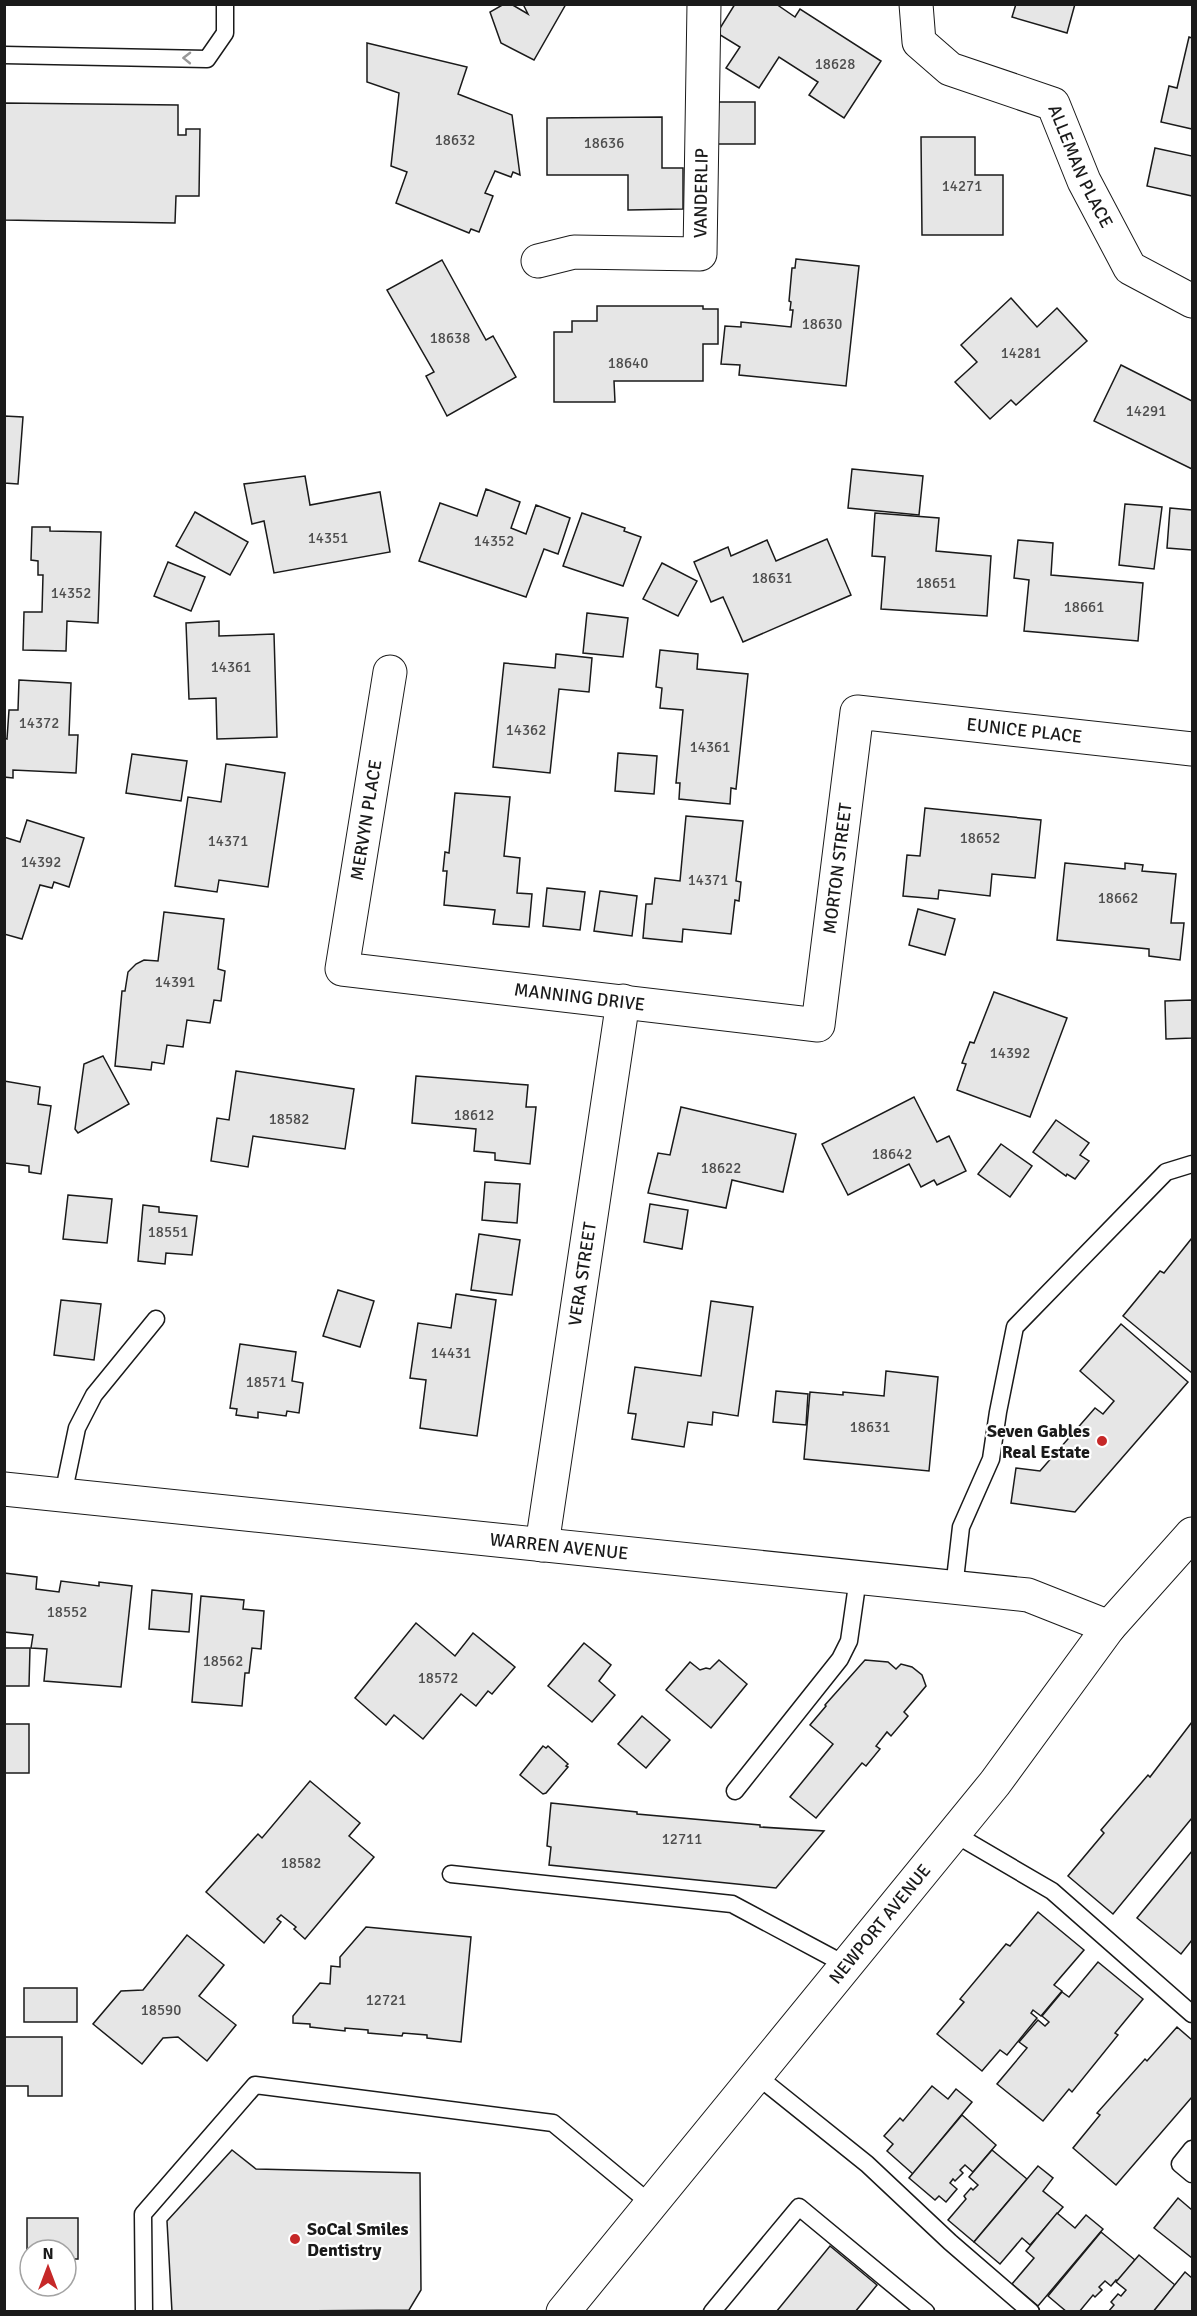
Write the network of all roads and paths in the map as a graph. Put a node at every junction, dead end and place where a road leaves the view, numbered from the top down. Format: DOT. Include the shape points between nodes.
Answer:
graph roads {
  1 [pos="225,4"];
  2 [pos="704,4"];
  3 [pos="916,4"];
  4 [pos="4,55"];
  5 [pos="538,261"];
  6 [pos="1192,301"];
  7 [pos="390,672"];
  8 [pos="858,712"];
  9 [pos="1192,749"];
  10 [pos="342,969"];
  11 [pos="623,1001"];
  12 [pos="818,1024"];
  13 [pos="1192,1164"];
  14 [pos="156,1319"];
  15 [pos="4,1489"];
  16 [pos="63,1495"];
  17 [pos="1192,1534"];
  18 [pos="542,1545"];
  19 [pos="858,1578"];
  20 [pos="954,1588"];
  21 [pos="1109,1627"];
  22 [pos="735,1791"];
  23 [pos="953,1833"];
  24 [pos="452,1874"];
  25 [pos="846,1965"];
  26 [pos="1192,2014"];
  27 [pos="756,2075"];
  28 [pos="1192,2149"];
  29 [pos="1192,2174"];
  30 [pos="651,2204"];
  31 [pos="144,2312"];
  32 [pos="563,2312"];
  33 [pos="712,2312"];
  34 [pos="926,2312"];
  35 [pos="1031,2312"];
  1 -- 4 [label="lane, one-way" via="225,33 207,58"];
  2 -- 5 [label="street, VANDERLIP" via="700,254 574,252"];
  3 -- 6 [label="street, ALLEMAN PLACE" via="919,42 950,69 1053,104 1084,181 1130,268"];
  7 -- 10 [label="street, MERVYN PLACE"];
  8 -- 9 [label="street, EUNICE PLACE"];
  8 -- 12 [label="street, MORTON STREET"];
  10 -- 11 [label="street, MANNING DRIVE"];
  11 -- 12 [label="street, MANNING DRIVE"];
  11 -- 18 [label="street, VERA STREET"];
  13 -- 20 [label="lane" via="1166,1173 1015,1327 991,1459 961,1527"];
  14 -- 16 [label="lane" via="94,1395 77,1428"];
  15 -- 16 [label="street, WARREN AVENUE"];
  16 -- 18 [label="street, WARREN AVENUE"];
  17 -- 21 [label="street, NEWPORT AVENUE"];
  18 -- 19 [label="street, WARREN AVENUE"];
  19 -- 20 [label="street, WARREN AVENUE"];
  19 -- 22 [label="lane" via="849,1641 840,1659"];
  20 -- 21 [label="street, WARREN AVENUE" via="1028,1595"];
  21 -- 23 [label="street, NEWPORT AVENUE" via="995,1783"];
  23 -- 25 [label="street, NEWPORT AVENUE"];
  23 -- 26 [label="lane" via="1052,1891"];
  24 -- 25 [label="lane" via="732,1904"];
  25 -- 27 [label="street, NEWPORT AVENUE"];
  27 -- 30 [label="street, NEWPORT AVENUE"];
  27 -- 35 [label="lane" via="867,2164"];
  28 -- 29 [label="lane" via="1180,2164"];
  30 -- 31 [label="lane" via="554,2122 255,2085 143,2214"];
  30 -- 32 [label="street, NEWPORT AVENUE"];
  33 -- 34 [label="lane" via="799,2207"];
}
